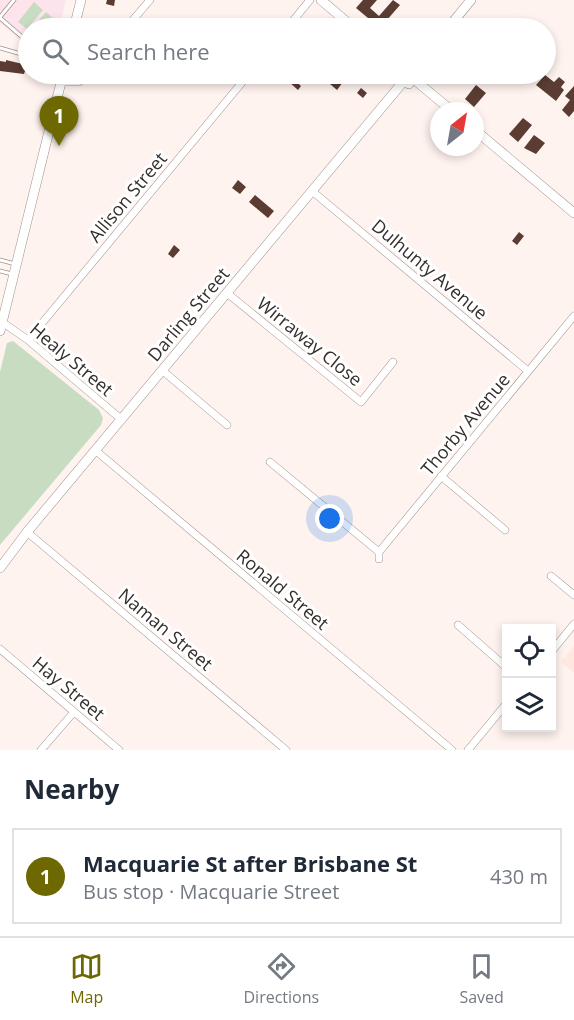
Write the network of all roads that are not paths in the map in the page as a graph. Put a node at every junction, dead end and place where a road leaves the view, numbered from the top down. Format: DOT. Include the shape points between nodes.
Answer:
graph roads {
  1 [pos="14,0"];
  2 [pos="81,0"];
  3 [pos="150,0"];
  4 [pos="310,0"];
  5 [pos="321,0"];
  6 [pos="471,0"];
  7 [pos="0,17"];
  8 [pos="76,18"];
  9 [pos="135,18"];
  10 [pos="295,18"];
  11 [pos="342,18"];
  12 [pos="456,18"];
  13 [pos="18,33"];
  14 [pos="0,48"];
  15 [pos="18,53"];
  16 [pos="59,84"];
  17 [pos="241,84"];
  18 [pos="397,84"];
  19 [pos="424,84"];
  20 [pos="443,102"];
  21 [pos="484,138"];
  22 [pos="312,191"];
  23 [pos="574,213"];
  24 [pos="0,260"];
  25 [pos="16,265"];
  26 [pos="0,271"];
  27 [pos="13,275"];
  28 [pos="227,293"];
  29 [pos="574,316"];
  30 [pos="1,326"];
  31 [pos="28,340"];
  32 [pos="393,362"];
  33 [pos="163,371"];
  34 [pos="528,371"];
  35 [pos="122,420"];
  36 [pos="227,425"];
  37 [pos="95,450"];
  38 [pos="270,462"];
  39 [pos="441,476"];
  40 [pos="505,530"];
  41 [pos="27,532"];
  42 [pos="0,568"];
  43 [pos="551,576"];
  44 [pos="574,595"];
  45 [pos="574,624"];
  46 [pos="458,625"];
  47 [pos="556,646"];
  48 [pos="0,650"];
  49 [pos="502,663"];
  50 [pos="502,710"];
  51 [pos="74,712"];
  52 [pos="41,750"];
  53 [pos="119,750"];
  54 [pos="286,750"];
  55 [pos="452,750"];
  56 [pos="468,750"];
  1 -- 7 [label="lane"];
  2 -- 8 [label="street"];
  3 -- 9 [label="street"];
  4 -- 10 [label="street"];
  5 -- 11 [label="street"];
  6 -- 12 [label="street"];
  7 -- 13 [label="lane"];
  14 -- 15 [label="lane"];
  16 -- 25 [label="street"];
  17 -- 31 [label="street, Allison Street"];
  18 -- 22 [label="street, Darling Street"];
  19 -- 20 [label="street"];
  21 -- 23 [label="street"];
  22 -- 28 [label="street, Darling Street"];
  22 -- 34 [label="street, Dulhunty Avenue"];
  24 -- 25 [label="lane"];
  25 -- 27 [label="street"];
  26 -- 27 [label="lane"];
  27 -- 30 [label="street"];
  28 -- 32 [label="street, Wirraway Close" via="361,402"];
  28 -- 33 [label="street, Darling Street"];
  29 -- 34 [label="street, Thorby Avenue"];
  30 -- 31 [label="street, Healy Street"];
  31 -- 35 [label="street, Healy Street"];
  33 -- 35 [label="street, Darling Street"];
  33 -- 36 [label="street"];
  34 -- 39 [label="street, Thorby Avenue"];
  35 -- 37 [label="street, Darling Street"];
  37 -- 41 [label="street, Darling Street"];
  37 -- 55 [label="street, Ronald Street"];
  38 -- 39 [label="street, Thorby Avenue" via="379,555"];
  39 -- 40 [label="street"];
  41 -- 42 [label="street, Darling Street"];
  41 -- 54 [label="street, Naman Street"];
  43 -- 44 [label="street"];
  45 -- 47 [label="street"];
  46 -- 49 [label="street"];
  48 -- 51 [label="street, Hay Street"];
  50 -- 56 [label="street"];
  51 -- 52 [label="street"];
  51 -- 53 [label="street, Hay Street"];
}
